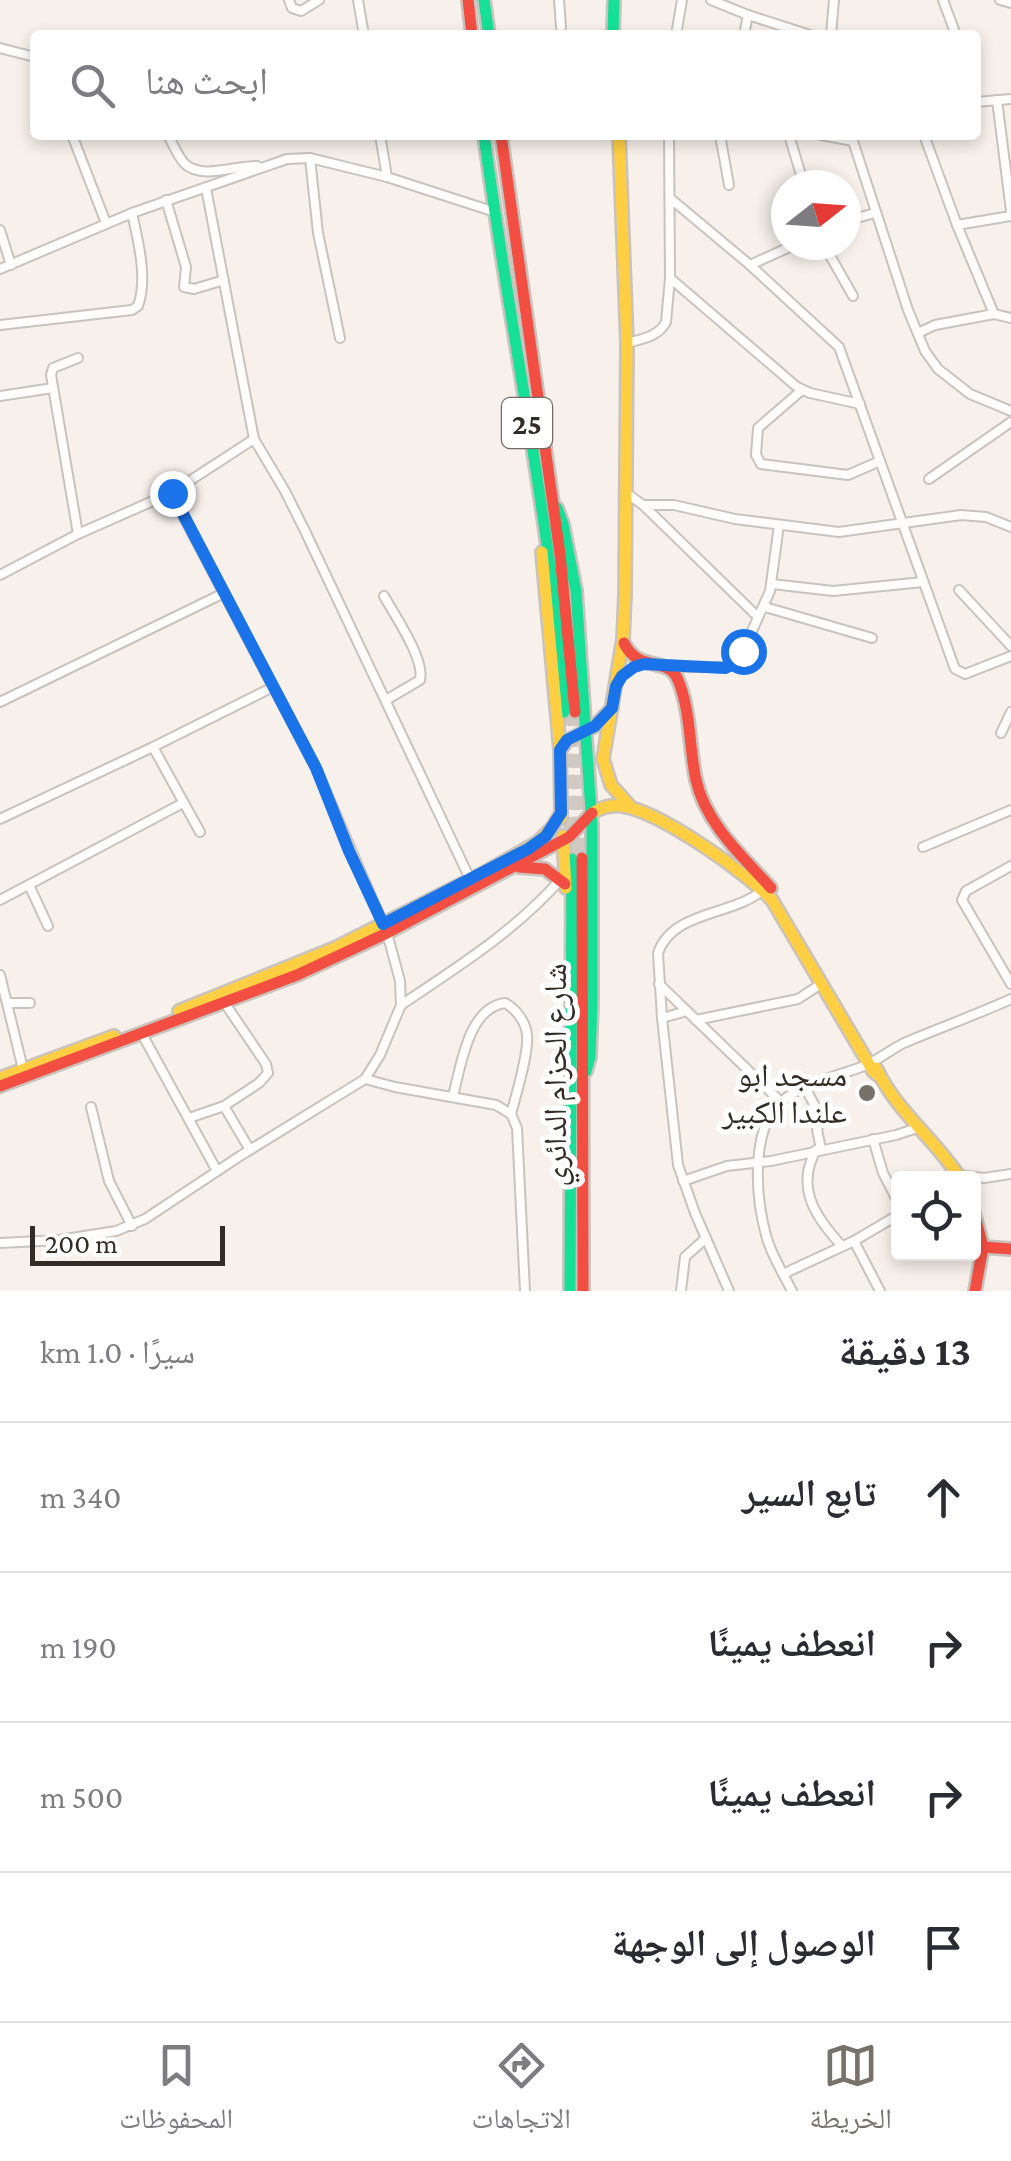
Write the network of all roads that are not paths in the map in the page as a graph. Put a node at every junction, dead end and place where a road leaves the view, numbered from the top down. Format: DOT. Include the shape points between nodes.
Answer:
graph roads {
  1 [pos="289,0"];
  2 [pos="319,0"];
  3 [pos="358,0"];
  4 [pos="468,0"];
  5 [pos="484,0"];
  6 [pos="559,0"];
  7 [pos="614,0"];
  8 [pos="682,0"];
  9 [pos="711,0"];
  10 [pos="834,0"];
  11 [pos="943,0"];
  12 [pos="1000,0"];
  13 [pos="1011,3"];
  14 [pos="734,4"];
  15 [pos="748,15"];
  16 [pos="561,27"];
  17 [pos="363,30"];
  18 [pos="471,30"];
  19 [pos="488,30"];
  20 [pos="613,30"];
  21 [pos="677,30"];
  22 [pos="745,30"];
  23 [pos="794,30"];
  24 [pos="831,30"];
  25 [pos="954,30"];
  26 [pos="0,48"];
  27 [pos="30,56"];
  28 [pos="1011,99"];
  29 [pos="997,100"];
  30 [pos="981,102"];
  31 [pos="74,140"];
  32 [pos="171,140"];
  33 [pos="381,140"];
  34 [pos="485,140"];
  35 [pos="502,140"];
  36 [pos="618,140"];
  37 [pos="670,140"];
  38 [pos="721,140"];
  39 [pos="790,140"];
  40 [pos="853,140"];
  41 [pos="926,140"];
  42 [pos="310,158"];
  43 [pos="261,166"];
  44 [pos="800,170"];
  45 [pos="387,178"];
  46 [pos="729,185"];
  47 [pos="206,188"];
  48 [pos="670,199"];
  49 [pos="166,200"];
  50 [pos="494,212"];
  51 [pos="132,213"];
  52 [pos="875,213"];
  53 [pos="1011,214"];
  54 [pos="861,217"];
  55 [pos="106,224"];
  56 [pos="957,225"];
  57 [pos="0,230"];
  58 [pos="771,255"];
  59 [pos="833,260"];
  60 [pos="750,264"];
  61 [pos="11,265"];
  62 [pos="0,269"];
  63 [pos="670,278"];
  64 [pos="224,280"];
  65 [pos="853,296"];
  66 [pos="994,314"];
  67 [pos="911,317"];
  68 [pos="1011,318"];
  69 [pos="0,325"];
  70 [pos="935,325"];
  71 [pos="918,333"];
  72 [pos="340,338"];
  73 [pos="626,343"];
  74 [pos="78,358"];
  75 [pos="53,388"];
  76 [pos="802,390"];
  77 [pos="0,396"];
  78 [pos="860,404"];
  79 [pos="1011,411"];
  80 [pos="1011,422"];
  81 [pos="254,439"];
  82 [pos="880,460"];
  83 [pos="930,479"];
  84 [pos="625,492"];
  85 [pos="172,493"];
  86 [pos="643,505"];
  87 [pos="903,524"];
  88 [pos="779,525"];
  89 [pos="1011,527"];
  90 [pos="78,534"];
  91 [pos="0,575"];
  92 [pos="924,582"];
  93 [pos="772,584"];
  94 [pos="959,590"];
  95 [pos="224,593"];
  96 [pos="384,596"];
  97 [pos="764,607"];
  98 [pos="758,617"];
  99 [pos="623,638"];
  100 [pos="872,638"];
  101 [pos="1011,646"];
  102 [pos="1011,656"];
  103 [pos="644,664"];
  104 [pos="668,666"];
  105 [pos="697,668"];
  106 [pos="679,680"];
  107 [pos="616,686"];
  108 [pos="273,688"];
  109 [pos="386,700"];
  110 [pos="0,702"];
  111 [pos="608,711"];
  112 [pos="1011,712"];
  113 [pos="570,714"];
  114 [pos="586,731"];
  115 [pos="1001,733"];
  116 [pos="154,747"];
  117 [pos="560,750"];
  118 [pos="183,803"];
  119 [pos="606,806"];
  120 [pos="633,808"];
  121 [pos="1011,810"];
  122 [pos="591,812"];
  123 [pos="561,813"];
  124 [pos="0,819"];
  125 [pos="715,822"];
  126 [pos="592,826"];
  127 [pos="200,832"];
  128 [pos="563,840"];
  129 [pos="702,846"];
  130 [pos="923,846"];
  131 [pos="578,857"];
  132 [pos="1011,866"];
  133 [pos="510,868"];
  134 [pos="486,876"];
  135 [pos="470,880"];
  136 [pos="564,881"];
  137 [pos="29,885"];
  138 [pos="766,887"];
  139 [pos="0,900"];
  140 [pos="48,926"];
  141 [pos="385,928"];
  142 [pos="0,975"];
  143 [pos="659,984"];
  144 [pos="821,984"];
  145 [pos="1011,984"];
  146 [pos="1011,1000"];
  147 [pos="8,1002"];
  148 [pos="224,1002"];
  149 [pos="30,1003"];
  150 [pos="401,1005"];
  151 [pos="687,1011"];
  152 [pos="662,1018"];
  153 [pos="696,1020"];
  154 [pos="142,1034"];
  155 [pos="870,1063"];
  156 [pos="23,1069"];
  157 [pos="0,1078"];
  158 [pos="365,1079"];
  159 [pos="578,1081"];
  160 [pos="0,1086"];
  161 [pos="805,1087"];
  162 [pos="453,1096"];
  163 [pos="781,1102"];
  164 [pos="92,1106"];
  165 [pos="224,1106"];
  166 [pos="511,1114"];
  167 [pos="188,1118"];
  168 [pos="917,1128"];
  169 [pos="873,1139"];
  170 [pos="250,1150"];
  171 [pos="819,1150"];
  172 [pos="759,1163"];
  173 [pos="955,1171"];
  174 [pos="217,1172"];
  175 [pos="1011,1174"];
  176 [pos="981,1178"];
  177 [pos="984,1178"];
  178 [pos="981,1180"];
  179 [pos="683,1182"];
  180 [pos="891,1188"];
  181 [pos="891,1219"];
  182 [pos="132,1226"];
  183 [pos="706,1238"];
  184 [pos="854,1240"];
  185 [pos="0,1243"];
  186 [pos="842,1246"];
  187 [pos="1010,1248"];
  188 [pos="981,1249"];
  189 [pos="977,1261"];
  190 [pos="783,1274"];
  191 [pos="525,1291"];
  192 [pos="570,1291"];
  193 [pos="582,1291"];
  194 [pos="681,1291"];
  195 [pos="729,1291"];
  196 [pos="792,1291"];
  197 [pos="880,1291"];
  198 [pos="975,1291"];
  1 -- 2 [label="street" via="300,11"];
  3 -- 17 [label="street"];
  4 -- 18 [label="main road"];
  5 -- 19 [label="main road"];
  6 -- 16 [label="street"];
  7 -- 20 [label="main road"];
  8 -- 21 [label="street"];
  9 -- 14 [label="street"];
  10 -- 24 [label="street"];
  11 -- 25 [label="street"];
  12 -- 13 [label="street"];
  14 -- 15 [label="street"];
  15 -- 22 [label="street"];
  15 -- 23 [label="street"];
  26 -- 27 [label="street"];
  28 -- 29 [label="street"];
  29 -- 30 [label="street"];
  29 -- 53 [label="street"];
  31 -- 55 [label="street"];
  32 -- 43 [label="street" via="193,168"];
  33 -- 45 [label="street"];
  34 -- 50 [label="main road, 25"];
  35 -- 113 [label="main road, 25" via="567,610"];
  36 -- 73 [label="main road"];
  37 -- 48 [label="street"];
  38 -- 46 [label="street"];
  39 -- 44 [label="street"];
  40 -- 52 [label="street"];
  41 -- 56 [label="street"];
  42 -- 43 [label="street"];
  42 -- 45 [label="street"];
  42 -- 72 [label="street"];
  43 -- 47 [label="street"];
  45 -- 50 [label="street"];
  47 -- 49 [label="street"];
  47 -- 64 [label="street"];
  48 -- 60 [label="street"];
  48 -- 63 [label="street"];
  49 -- 51 [label="street"];
  49 -- 64 [label="street" via="186,267 184,287"];
  50 -- 113 [label="main road, 25"];
  51 -- 55 [label="street"];
  51 -- 69 [label="street" via="142,280 138,306"];
  52 -- 54 [label="street"];
  52 -- 67 [label="street"];
  53 -- 56 [label="street"];
  55 -- 61 [label="street"];
  56 -- 66 [label="street"];
  57 -- 61 [label="street"];
  58 -- 60 [label="street"];
  59 -- 65 [label="street"];
  60 -- 78 [label="street" via="839,348"];
  61 -- 62 [label="street"];
  63 -- 73 [label="street" via="664,326"];
  63 -- 76 [label="street"];
  64 -- 81 [label="street"];
  66 -- 68 [label="street"];
  66 -- 70 [label="street"];
  67 -- 70 [label="street"];
  67 -- 71 [label="street"];
  70 -- 71 [label="street"];
  71 -- 79 [label="street" via="951,381"];
  73 -- 84 [label="main road"];
  74 -- 75 [label="street" via="53,368"];
  75 -- 77 [label="street"];
  75 -- 90 [label="street"];
  76 -- 78 [label="street"];
  76 -- 82 [label="street" via="758,428 761,464 848,475"];
  78 -- 82 [label="street"];
  80 -- 83 [label="street"];
  81 -- 85 [label="street"];
  81 -- 109 [label="street"];
  82 -- 87 [label="street"];
  84 -- 86 [label="street"];
  84 -- 99 [label="main road"];
  85 -- 90 [label="street"];
  85 -- 95 [label="street"];
  86 -- 88 [label="street"];
  86 -- 98 [label="street"];
  87 -- 88 [label="street" via="850,532"];
  87 -- 89 [label="street" via="972,516"];
  87 -- 92 [label="street"];
  88 -- 93 [label="street"];
  90 -- 91 [label="street"];
  92 -- 93 [label="street" via="834,591"];
  92 -- 102 [label="street" via="958,672"];
  93 -- 97 [label="street"];
  94 -- 101 [label="street"];
  95 -- 108 [label="street"];
  95 -- 110 [label="street"];
  96 -- 109 [label="street" via="422,672 420,680"];
  97 -- 98 [label="street"];
  97 -- 100 [label="street"];
  98 -- 105 [label="street" via="738,662"];
  99 -- 103 [label="main road"];
  99 -- 107 [label="main road"];
  103 -- 104 [label="main road"];
  103 -- 107 [label="main road"];
  104 -- 105 [label="street"];
  104 -- 106 [label="main road"];
  105 -- 106 [label="street"];
  106 -- 125 [label="main road" via="700,795"];
  107 -- 111 [label="main road"];
  108 -- 116 [label="street"];
  108 -- 141 [label="street" via="316,768"];
  109 -- 135 [label="street"];
  111 -- 113 [label="main road"];
  111 -- 114 [label="main road"];
  111 -- 120 [label="main road" via="604,770 610,787"];
  112 -- 115 [label="street"];
  113 -- 114 [label="main road"];
  113 -- 117 [label="main road"];
  114 -- 117 [label="main road"];
  114 -- 122 [label="main road"];
  116 -- 118 [label="street"];
  116 -- 124 [label="street"];
  117 -- 123 [label="main road"];
  118 -- 127 [label="street"];
  118 -- 137 [label="street"];
  119 -- 120 [label="main road"];
  119 -- 122 [label="main road"];
  119 -- 126 [label="main road"];
  120 -- 129 [label="main road"];
  121 -- 130 [label="street"];
  122 -- 126 [label="main road"];
  122 -- 128 [label="main road"];
  123 -- 128 [label="main road"];
  123 -- 134 [label="main road" via="538,842"];
  125 -- 129 [label="main road" via="717,841"];
  125 -- 138 [label="main road"];
  126 -- 131 [label="main road"];
  128 -- 131 [label="main road"];
  128 -- 133 [label="main road"];
  129 -- 138 [label="main road"];
  131 -- 136 [label="main road"];
  131 -- 159 [label="main road, شارع الحزام الدائري"];
  131 -- 159 [label="main road" via="591,1050"];
  132 -- 145 [label="street" via="966,891 962,900"];
  133 -- 134 [label="main road"];
  133 -- 136 [label="main road" via="536,866"];
  134 -- 135 [label="main road"];
  134 -- 141 [label="main road"];
  135 -- 141 [label="main road"];
  136 -- 150 [label="street" via="508,932"];
  136 -- 159 [label="main road" via="565,1043"];
  137 -- 139 [label="street"];
  137 -- 140 [label="street"];
  138 -- 143 [label="street" via="667,936 658,954"];
  138 -- 144 [label="main road"];
  138 -- 155 [label="main road"];
  141 -- 148 [label="main road" via="297,976"];
  141 -- 150 [label="street"];
  141 -- 156 [label="main road"];
  142 -- 147 [label="street"];
  143 -- 151 [label="street"];
  143 -- 152 [label="street"];
  144 -- 153 [label="street" via="798,999"];
  144 -- 155 [label="main road"];
  146 -- 155 [label="street"];
  147 -- 149 [label="street"];
  147 -- 156 [label="street"];
  148 -- 154 [label="main road"];
  148 -- 165 [label="street" via="268,1072"];
  150 -- 158 [label="street"];
  151 -- 152 [label="street"];
  151 -- 153 [label="street"];
  152 -- 179 [label="street"];
  153 -- 163 [label="street"];
  154 -- 160 [label="main road"];
  154 -- 167 [label="street"];
  155 -- 161 [label="street"];
  155 -- 168 [label="main road"];
  156 -- 157 [label="main road"];
  158 -- 162 [label="street"];
  158 -- 170 [label="street"];
  159 -- 192 [label="main road, شارع الحزام الدائري"];
  159 -- 193 [label="main road, شارع الحزام الدائري"];
  161 -- 163 [label="street"];
  161 -- 171 [label="street" via="821,1118"];
  162 -- 166 [label="street"];
  162 -- 166 [label="street" via="470,1032 505,1003 520,1017 528,1040"];
  163 -- 172 [label="street" via="765,1124"];
  164 -- 182 [label="street" via="109,1182"];
  165 -- 167 [label="street"];
  165 -- 170 [label="street"];
  166 -- 191 [label="street"];
  167 -- 174 [label="street"];
  168 -- 169 [label="street"];
  168 -- 173 [label="main road"];
  169 -- 171 [label="street"];
  169 -- 180 [label="street"];
  170 -- 174 [label="street"];
  171 -- 172 [label="street"];
  171 -- 186 [label="street" via="807,1168 808,1190"];
  172 -- 179 [label="street"];
  172 -- 190 [label="street" via="766,1235"];
  174 -- 182 [label="street"];
  175 -- 177 [label="street"];
  176 -- 177 [label="street"];
  177 -- 178 [label="street"];
  179 -- 183 [label="street"];
  181 -- 184 [label="street"];
  182 -- 185 [label="street"];
  183 -- 194 [label="street" via="684,1257"];
  183 -- 195 [label="street"];
  184 -- 186 [label="street"];
  184 -- 197 [label="street"];
  186 -- 190 [label="street"];
  187 -- 188 [label="main road"];
  189 -- 198 [label="main road"];
  190 -- 196 [label="street"];
}
